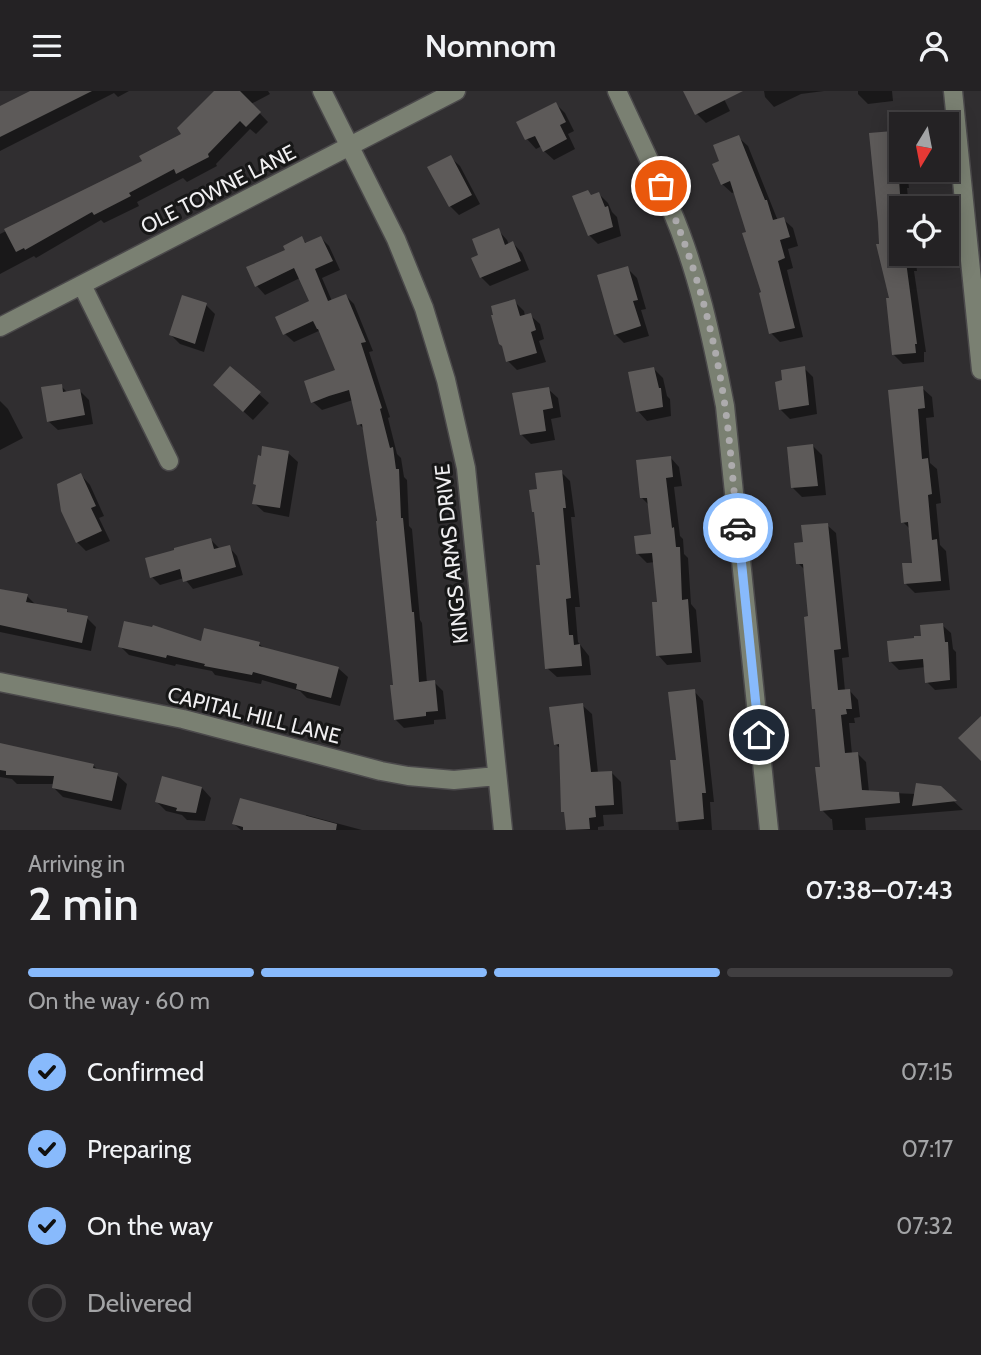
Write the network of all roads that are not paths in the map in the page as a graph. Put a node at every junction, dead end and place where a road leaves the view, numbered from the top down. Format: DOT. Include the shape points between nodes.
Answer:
graph roads {
  1 [pos="322,91"];
  2 [pos="456,91"];
  3 [pos="617,91"];
  4 [pos="953,91"];
  5 [pos="350,146"];
  6 [pos="82,285"];
  7 [pos="0,327"];
  8 [pos="981,370"];
  9 [pos="169,461"];
  10 [pos="0,682"];
  11 [pos="497,776"];
  12 [pos="503,830"];
  13 [pos="769,830"];
  1 -- 5 [label="street, KINGS ARMS DRIVE"];
  2 -- 5 [label="street, OLE TOWNE LANE"];
  3 -- 13 [label="street" via="672,210 712,341 725,406"];
  4 -- 8 [label="street"];
  5 -- 6 [label="street, OLE TOWNE LANE"];
  5 -- 11 [label="street, KINGS ARMS DRIVE" via="396,239 446,380 466,468"];
  6 -- 7 [label="street, OLE TOWNE LANE"];
  6 -- 9 [label="street"];
  10 -- 11 [label="street, CAPITAL HILL LANE" via="183,719 381,771 454,780"];
  11 -- 12 [label="street, KINGS ARMS DRIVE"];
}
